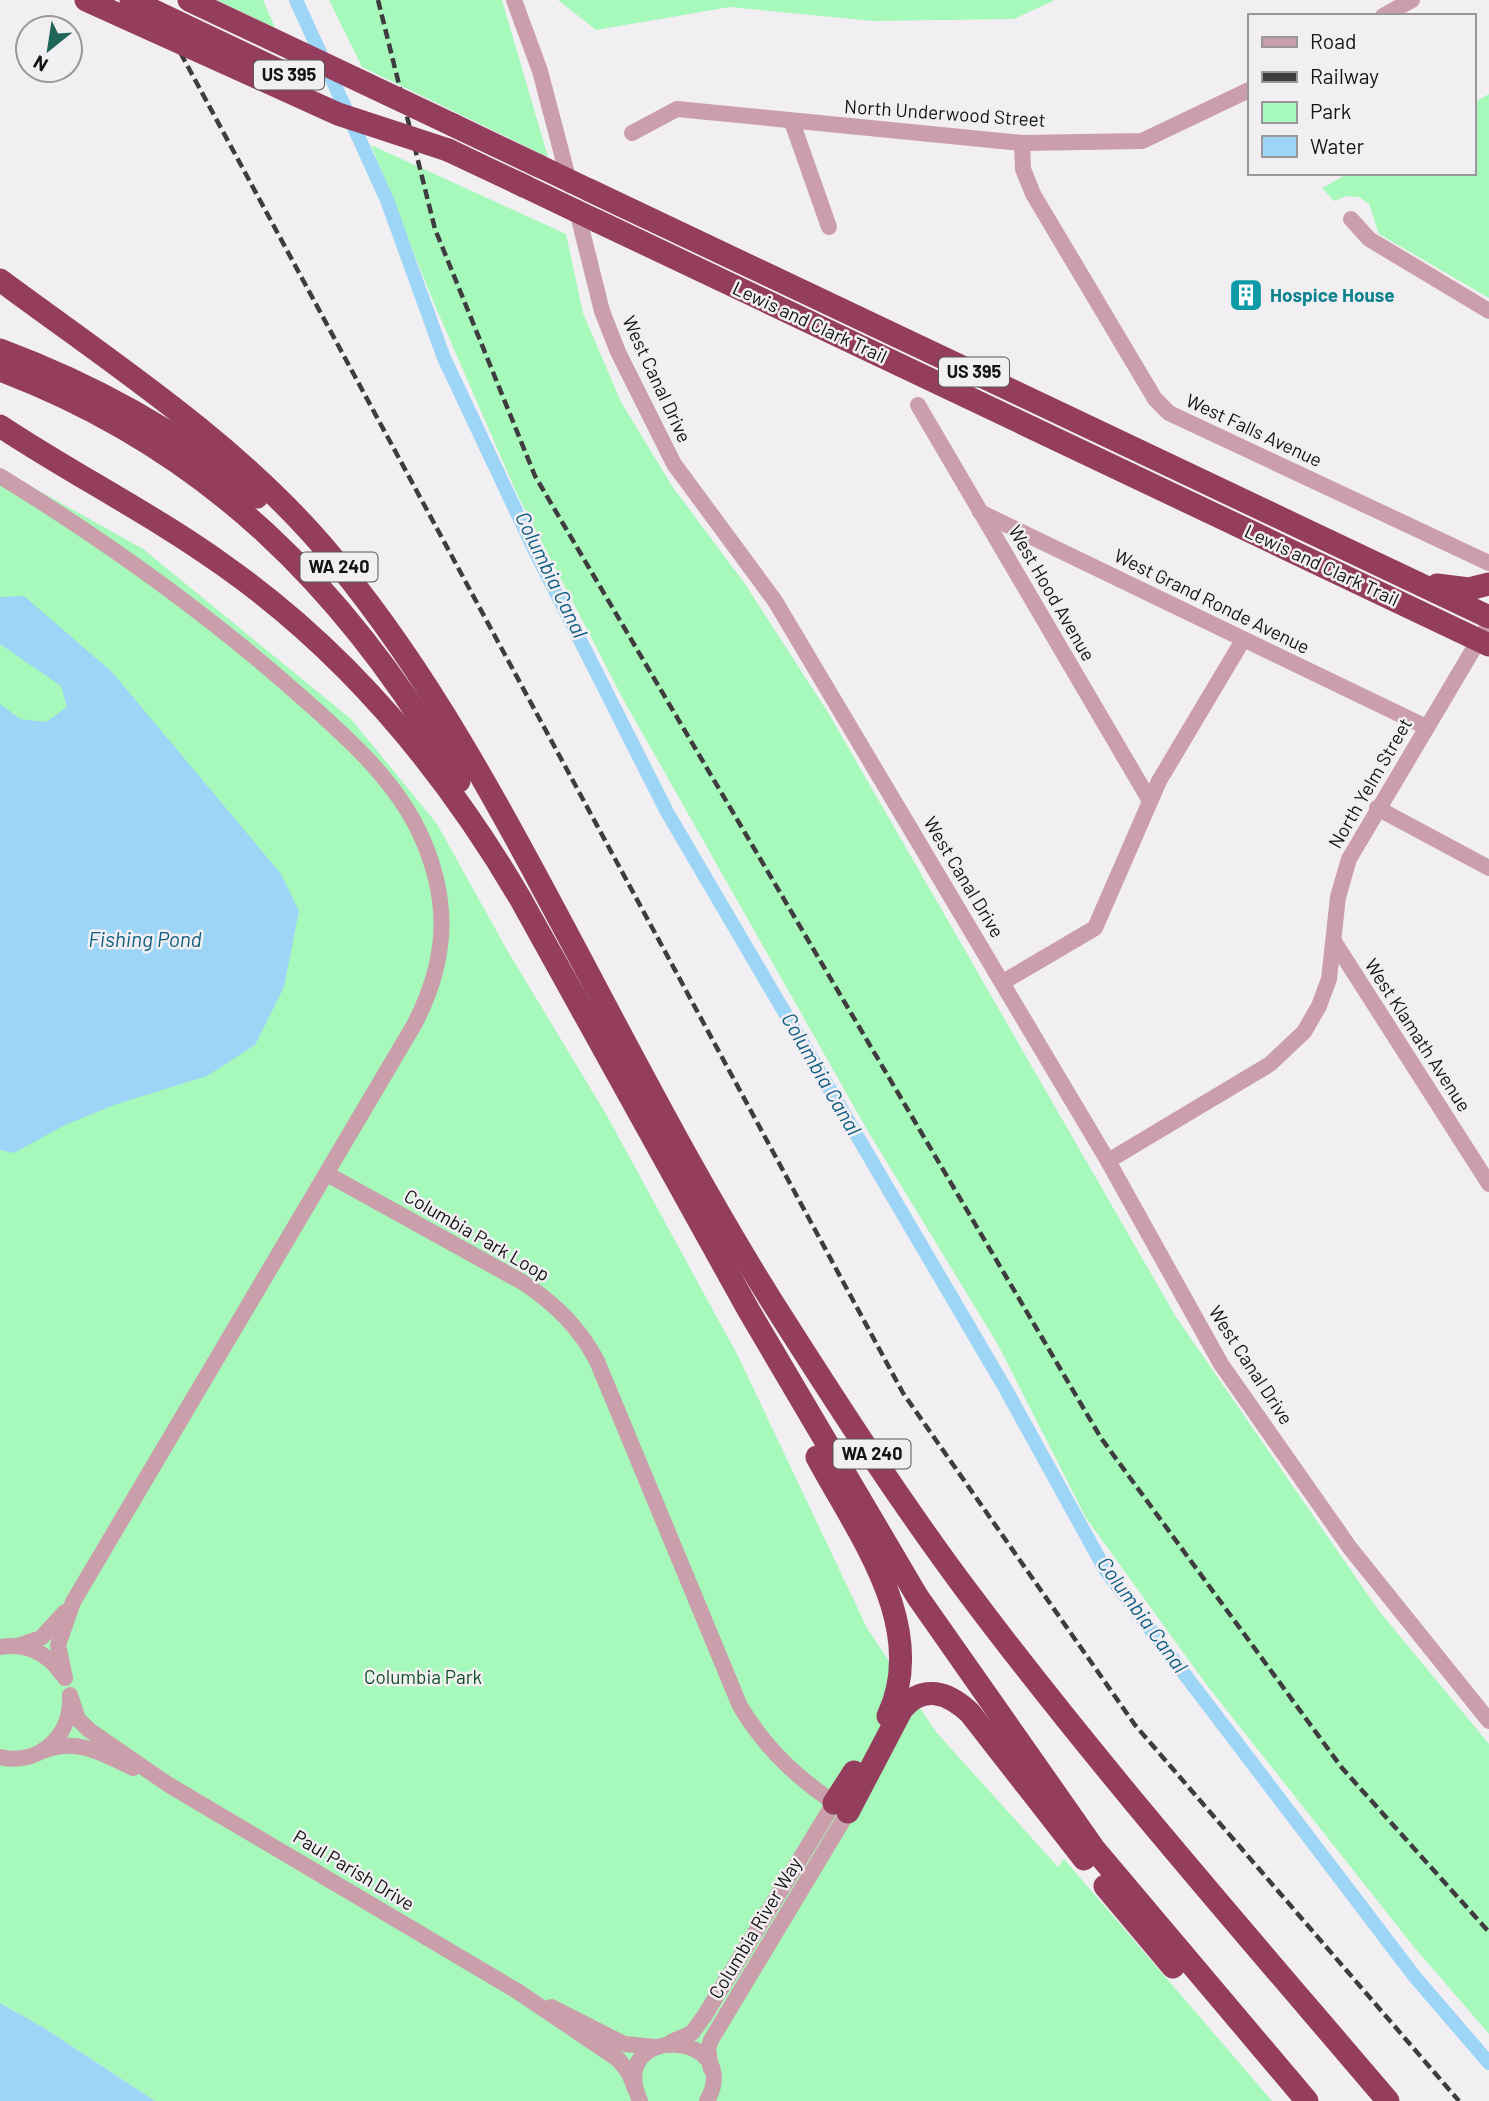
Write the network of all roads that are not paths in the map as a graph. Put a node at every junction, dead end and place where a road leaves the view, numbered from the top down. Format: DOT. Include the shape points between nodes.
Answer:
graph roads {
  1 [pos="86,0"];
  2 [pos="131,0"];
  3 [pos="189,0"];
  4 [pos="514,0"];
  5 [pos="1412,0"];
  6 [pos="1387,14"];
  7 [pos="1248,90"];
  8 [pos="792,122"];
  9 [pos="632,133"];
  10 [pos="1022,144"];
  11 [pos="448,150"];
  12 [pos="1351,219"];
  13 [pos="829,227"];
  14 [pos="0,274"];
  15 [pos="0,281"];
  16 [pos="1489,311"];
  17 [pos="58,323"];
  18 [pos="0,350"];
  19 [pos="0,370"];
  20 [pos="918,405"];
  21 [pos="0,426"];
  22 [pos="0,477"];
  23 [pos="980,512"];
  24 [pos="1489,563"];
  25 [pos="1417,582"];
  26 [pos="1489,584"];
  27 [pos="1489,617"];
  28 [pos="1485,635"];
  29 [pos="1242,640"];
  30 [pos="1426,727"];
  31 [pos="458,738"];
  32 [pos="1150,801"];
  33 [pos="1377,808"];
  34 [pos="1489,868"];
  35 [pos="520,898"];
  36 [pos="1335,943"];
  37 [pos="1003,982"];
  38 [pos="1108,1161"];
  39 [pos="327,1174"];
  40 [pos="1489,1184"];
  41 [pos="750,1311"];
  42 [pos="73,1602"];
  43 [pos="6,1646"];
  44 [pos="65,1678"];
  45 [pos="70,1695"];
  46 [pos="1489,1721"];
  47 [pos="44,1751"];
  48 [pos="0,1757"];
  49 [pos="169,1785"];
  50 [pos="841,1808"];
  51 [pos="517,1991"];
  52 [pos="671,2042"];
  53 [pos="654,2047"];
  54 [pos="711,2069"];
  55 [pos="638,2095"];
  56 [pos="709,2099"];
  57 [pos="1299,2101"];
  58 [pos="1307,2101"];
  59 [pos="1388,2101"];
  1 -- 11 [label="highway, bridge" via="349,119"];
  2 -- 11 [label="highway, Lewis and Clark Trail / US 395, bridge"];
  3 -- 25 [label="highway, Lewis and Clark Trail / US 395, bridge"];
  4 -- 37 [label="street, West Canal Drive" via="540,71 603,311 639,399 674,464 775,601"];
  5 -- 6 [label="street"];
  7 -- 10 [label="street, North Underwood Street" via="1142,141"];
  8 -- 9 [label="street, North Underwood Street" via="677,109"];
  8 -- 10 [label="street, North Underwood Street"];
  8 -- 13 [label="street"];
  10 -- 24 [label="street, West Falls Avenue" via="1023,169 1047,221 1155,399 1170,413"];
  11 -- 28 [label="highway, Lewis and Clark Trail / US 395, bridge"];
  12 -- 16 [label="street" via="1369,239"];
  14 -- 17 [label="highway"];
  15 -- 17 [label="highway, WA 240"];
  17 -- 31 [label="highway, WA 240" via="209,436 292,513 367,602"];
  18 -- 31 [label="highway" via="139,414 190,445 250,491 341,581"];
  19 -- 35 [label="highway" via="101,413 150,442 241,508 300,563 363,636 416,710 472,803"];
  20 -- 23 [label="street, West Hood Avenue"];
  21 -- 35 [label="highway, WA 240" via="213,558 302,626 419,750 461,803"];
  22 -- 39 [label="street" via="164,585 258,658 366,759 421,835 440,906 442,942 437,971 409,1035"];
  23 -- 29 [label="street, West Grand Ronde Avenue"];
  23 -- 32 [label="street, West Hood Avenue"];
  25 -- 26 [label="highway" via="1469,589"];
  25 -- 27 [label="highway, Lewis and Clark Trail / US 395"];
  28 -- 30 [label="street, North Yelm Street"];
  29 -- 30 [label="street, West Grand Ronde Avenue"];
  29 -- 32 [label="street"];
  30 -- 33 [label="street, North Yelm Street"];
  31 -- 59 [label="highway, WA 240" via="745,1257 905,1503 1091,1749"];
  32 -- 37 [label="street" via="1095,928"];
  33 -- 34 [label="street"];
  33 -- 36 [label="street, North Yelm Street" via="1343,874"];
  35 -- 41 [label="highway, WA 240"];
  36 -- 38 [label="street, North Yelm Street" via="1319,1006 1294,1044 1246,1080"];
  36 -- 40 [label="street, West Klamath Avenue"];
  37 -- 38 [label="street, West Canal Drive"];
  38 -- 46 [label="street, West Canal Drive" via="1221,1364 1350,1548"];
  39 -- 42 [label="street"];
  39 -- 50 [label="street, Columbia Park Loop" via="524,1283 570,1321 597,1361 740,1706 772,1753"];
  41 -- 50 [label="highway" via="808,1440 878,1572 895,1609 901,1637 901,1676 894,1703"];
  41 -- 58 [label="highway, WA 240" via="917,1596 1004,1724 1096,1850"];
  42 -- 43 [label="street" via="41,1638"];
  42 -- 44 [label="street" via="58,1645"];
  43 -- 44 [label="street" via="39,1652"];
  44 -- 45 [label="street, Paul Parish Drive"];
  45 -- 47 [label="street" via="63,1731"];
  45 -- 49 [label="street, Paul Parish Drive" via="85,1727"];
  47 -- 48 [label="street, Paul Parish Drive" via="17,1759"];
  47 -- 49 [label="street, Paul Parish Drive" via="81,1745"];
  49 -- 51 [label="street, Paul Parish Drive"];
  50 -- 52 [label="street, Columbia River Way" via="692,2033"];
  50 -- 54 [label="street, Columbia River Way" via="711,2039"];
  50 -- 57 [label="highway" via="908,1703 935,1692 958,1702 1139,1927 1226,2027"];
  51 -- 53 [label="street, Paul Parish Drive" via="624,2044"];
  51 -- 55 [label="street, Paul Parish Drive" via="619,2060"];
  52 -- 53 [label="street, Columbia River Way"];
  52 -- 54 [label="street" via="695,2049"];
  53 -- 55 [label="street" via="638,2065"];
  54 -- 56 [label="street, Columbia River Way"];
}
